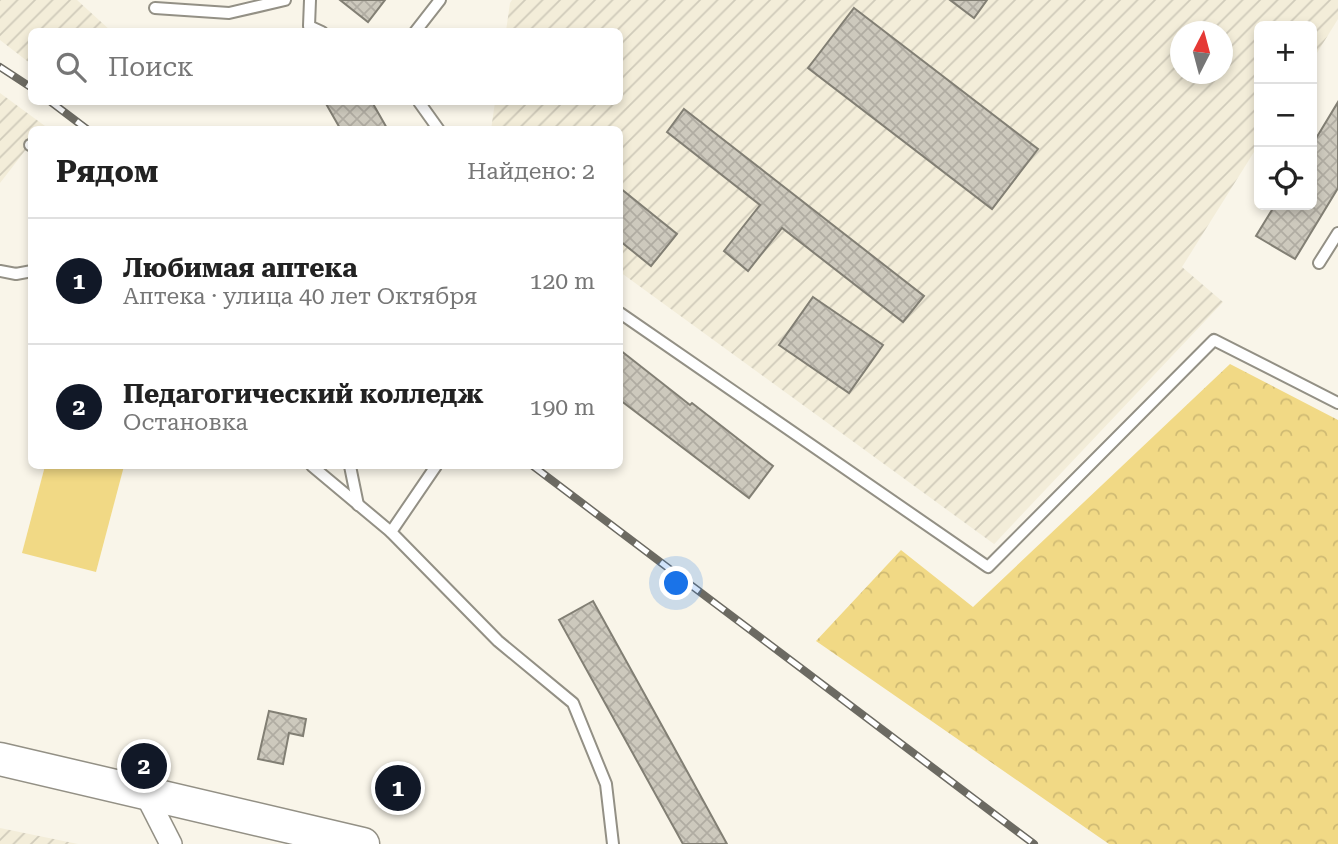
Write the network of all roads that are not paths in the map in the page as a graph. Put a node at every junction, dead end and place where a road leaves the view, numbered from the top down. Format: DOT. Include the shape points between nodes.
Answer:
graph roads {
  1 [pos="285,0"];
  2 [pos="310,0"];
  3 [pos="440,0"];
  4 [pos="155,8"];
  5 [pos="313,28"];
  6 [pos="418,28"];
  7 [pos="421,105"];
  8 [pos="436,126"];
  9 [pos="1338,233"];
  10 [pos="1319,263"];
  11 [pos="0,271"];
  12 [pos="28,272"];
  13 [pos="623,315"];
  14 [pos="1338,403"];
  15 [pos="316,469"];
  16 [pos="351,469"];
  17 [pos="434,469"];
  18 [pos="358,505"];
  19 [pos="391,532"];
  20 [pos="0,759"];
  21 [pos="145,793"];
  22 [pos="171,844"];
  23 [pos="363,844"];
  24 [pos="613,844"];
  1 -- 4 [label="lane" via="229,13"];
  2 -- 5 [label="lane" via="309,26"];
  3 -- 6 [label="lane"];
  7 -- 8 [label="lane"];
  9 -- 10 [label="lane"];
  11 -- 12 [label="lane"];
  13 -- 14 [label="lane" via="988,567 1214,340"];
  15 -- 18 [label="lane"];
  16 -- 18 [label="lane"];
  17 -- 19 [label="lane"];
  18 -- 19 [label="lane"];
  19 -- 24 [label="lane" via="498,641 573,703 606,784"];
  20 -- 21 [label="main road"];
  21 -- 22 [label="street"];
  21 -- 23 [label="main road"];
}
